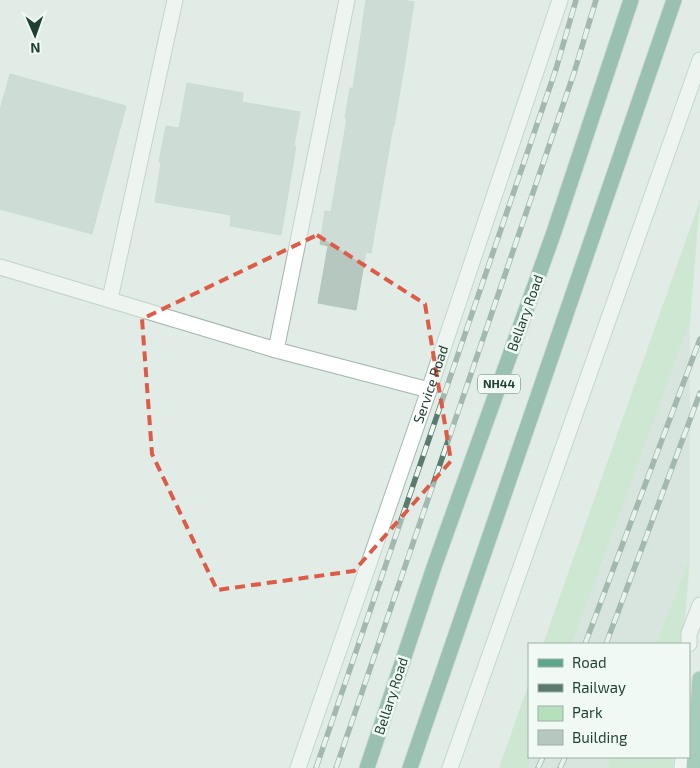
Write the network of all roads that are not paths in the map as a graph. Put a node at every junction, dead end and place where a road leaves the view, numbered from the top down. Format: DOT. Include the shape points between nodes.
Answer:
graph roads {
  1 [pos="175,0"];
  2 [pos="347,0"];
  3 [pos="560,0"];
  4 [pos="631,0"];
  5 [pos="674,0"];
  6 [pos="700,60"];
  7 [pos="0,267"];
  8 [pos="110,300"];
  9 [pos="276,350"];
  10 [pos="429,390"];
  11 [pos="700,605"];
  12 [pos="688,643"];
  13 [pos="700,679"];
  14 [pos="298,768"];
  15 [pos="367,768"];
  16 [pos="410,768"];
  17 [pos="450,768"];
  18 [pos="694,768"];
  1 -- 8 [label="main road"];
  2 -- 9 [label="main road"];
  3 -- 10 [label="main road, Service Road"];
  4 -- 15 [label="highway, Bellary Road / NH44" via="554,232 434,567"];
  5 -- 16 [label="highway, NH44"];
  6 -- 17 [label="main road"];
  7 -- 8 [label="main road"];
  8 -- 9 [label="main road"];
  9 -- 10 [label="main road"];
  10 -- 14 [label="main road, Service Road"];
  11 -- 12 [label="main road"];
  13 -- 18 [label="main road"];
}
